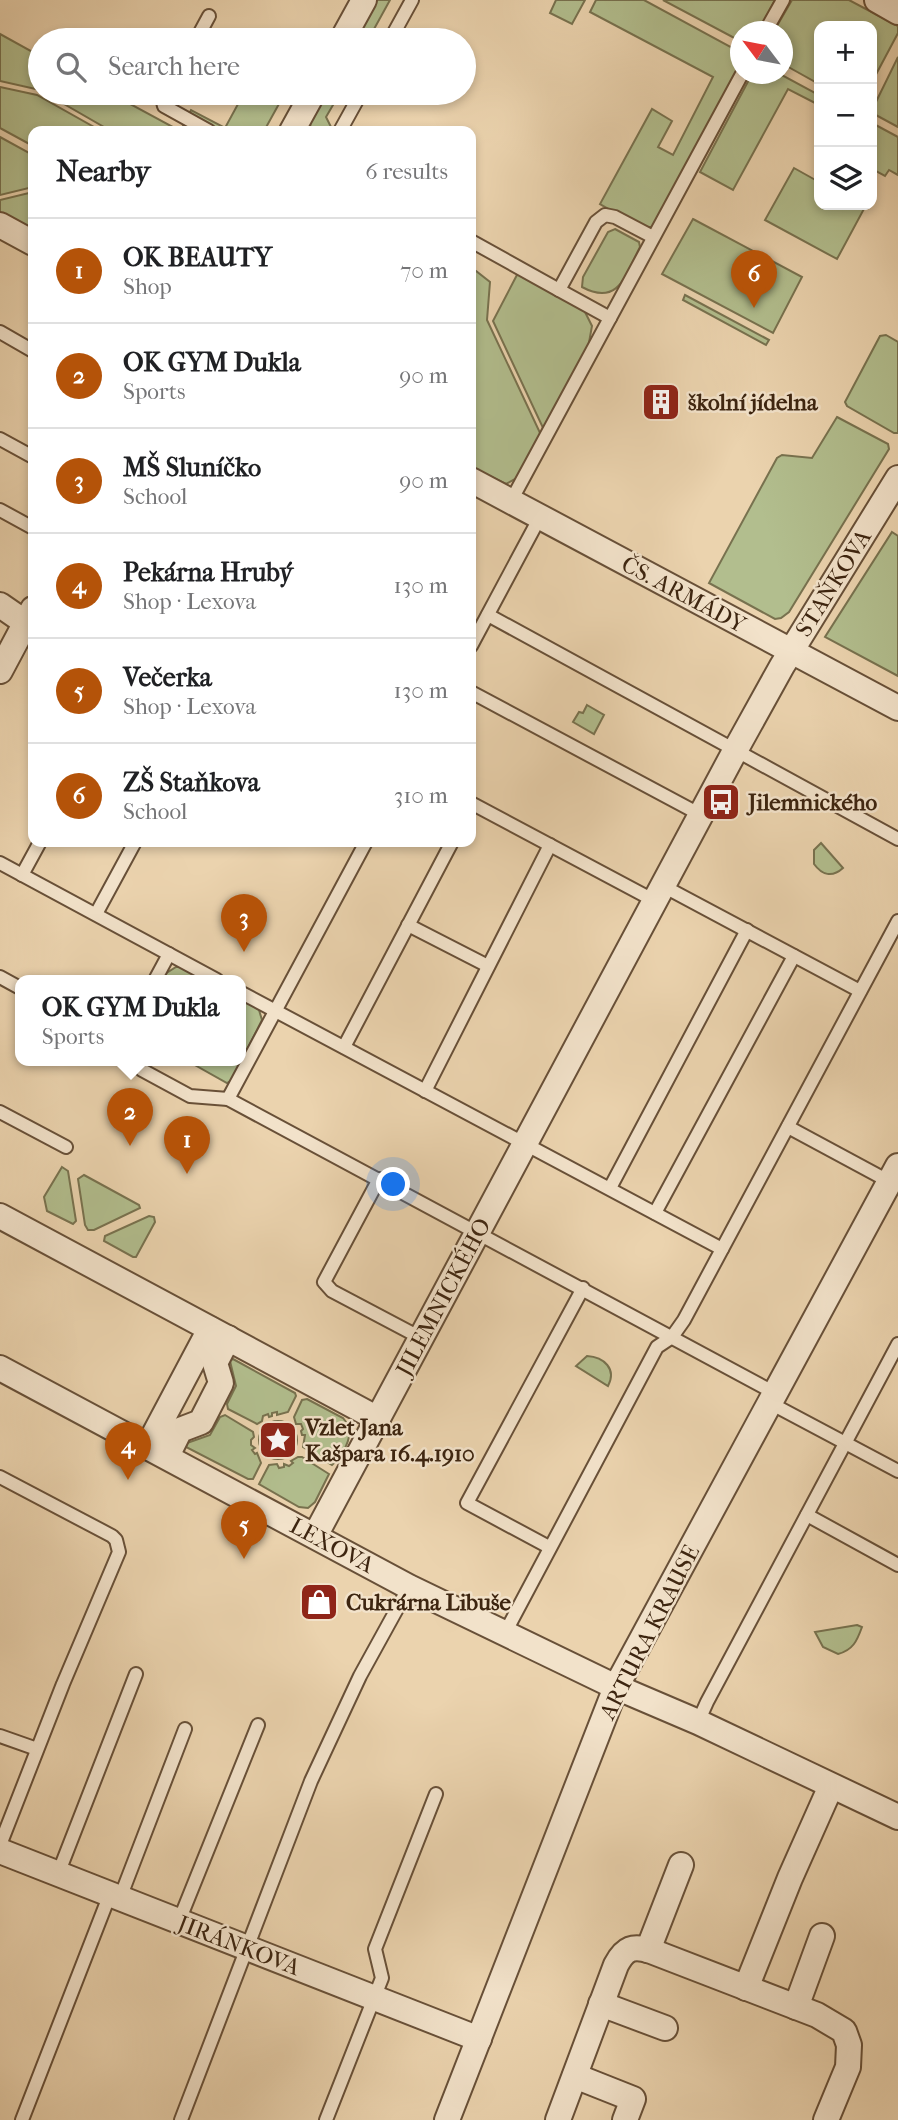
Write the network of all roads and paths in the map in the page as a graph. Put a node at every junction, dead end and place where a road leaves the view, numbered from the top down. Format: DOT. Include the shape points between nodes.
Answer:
graph roads {
  1 [pos="364,0"];
  2 [pos="412,0"];
  3 [pos="783,0"];
  4 [pos="209,16"];
  5 [pos="771,21"];
  6 [pos="202,28"];
  7 [pos="349,28"];
  8 [pos="397,28"];
  9 [pos="737,84"];
  10 [pos="164,105"];
  11 [pos="306,105"];
  12 [pos="354,105"];
  13 [pos="200,126"];
  14 [pos="295,126"];
  15 [pos="343,126"];
  16 [pos="0,225"];
  17 [pos="653,237"];
  18 [pos="28,240"];
  19 [pos="476,244"];
  20 [pos="559,290"];
  21 [pos="610,318"];
  22 [pos="0,332"];
  23 [pos="28,348"];
  24 [pos="0,439"];
  25 [pos="28,454"];
  26 [pos="898,478"];
  27 [pos="476,483"];
  28 [pos="511,501"];
  29 [pos="891,505"];
  30 [pos="0,510"];
  31 [pos="540,517"];
  32 [pos="28,525"];
  33 [pos="0,606"];
  34 [pos="488,615"];
  35 [pos="28,616"];
  36 [pos="28,618"];
  37 [pos="476,637"];
  38 [pos="791,652"];
  39 [pos="0,671"];
  40 [pos="476,695"];
  41 [pos="898,708"];
  42 [pos="736,749"];
  43 [pos="476,807"];
  44 [pos="701,815"];
  45 [pos="898,839"];
  46 [pos="550,845"];
  47 [pos="37,847"];
  48 [pos="132,847"];
  49 [pos="363,847"];
  50 [pos="449,847"];
  51 [pos="0,863"];
  52 [pos="22,875"];
  53 [pos="659,893"];
  54 [pos="96,914"];
  55 [pos="898,921"];
  56 [pos="408,925"];
  57 [pos="747,930"];
  58 [pos="169,954"];
  59 [pos="794,956"];
  60 [pos="488,966"];
  61 [pos="158,975"];
  62 [pos="208,975"];
  63 [pos="860,991"];
  64 [pos="246,995"];
  65 [pos="275,1011"];
  66 [pos="344,1047"];
  67 [pos="246,1065"];
  68 [pos="139,1066"];
  69 [pos="245,1066"];
  70 [pos="425,1091"];
  71 [pos="228,1098"];
  72 [pos="0,1112"];
  73 [pos="788,1127"];
  74 [pos="525,1144"];
  75 [pos="66,1147"];
  76 [pos="895,1178"];
  77 [pos="379,1179"];
  78 [pos="610,1188"];
  79 [pos="655,1213"];
  80 [pos="0,1216"];
  81 [pos="478,1232"];
  82 [pos="722,1249"];
  83 [pos="583,1288"];
  84 [pos="219,1334"];
  85 [pos="672,1337"];
  86 [pos="421,1338"];
  87 [pos="898,1344"];
  88 [pos="0,1368"];
  89 [pos="773,1398"];
  90 [pos="378,1419"];
  91 [pos="846,1443"];
  92 [pos="157,1451"];
  93 [pos="898,1471"];
  94 [pos="0,1478"];
  95 [pos="807,1515"];
  96 [pos="315,1536"];
  97 [pos="549,1547"];
  98 [pos="898,1564"];
  99 [pos="409,1587"];
  100 [pos="505,1633"];
  101 [pos="136,1674"];
  102 [pos="617,1687"];
  103 [pos="698,1722"];
  104 [pos="258,1725"];
  105 [pos="185,1729"];
  106 [pos="0,1736"];
  107 [pos="37,1749"];
  108 [pos="831,1786"];
  109 [pos="436,1794"];
  110 [pos="898,1816"];
  111 [pos="0,1845"];
  112 [pos="0,1851"];
  113 [pos="681,1865"];
  114 [pos="58,1874"];
  115 [pos="115,1896"];
  116 [pos="179,1922"];
  117 [pos="822,1936"];
  118 [pos="247,1948"];
  119 [pos="648,1950"];
  120 [pos="746,1988"];
  121 [pos="374,1998"];
  122 [pos="601,2004"];
  123 [pos="796,2007"];
  124 [pos="665,2028"];
  125 [pos="479,2039"];
  126 [pos="575,2076"];
  127 [pos="22,2120"];
  128 [pos="181,2120"];
  129 [pos="326,2120"];
  130 [pos="447,2120"];
  131 [pos="558,2120"];
  132 [pos="625,2120"];
  133 [pos="826,2120"];
  1 -- 7 [label="street"];
  2 -- 8 [label="lane"];
  3 -- 5 [label="lane"];
  4 -- 6 [label="lane"];
  9 -- 17 [label="lane"];
  10 -- 13 [label="lane"];
  11 -- 14 [label="street"];
  12 -- 15 [label="lane"];
  16 -- 18 [label="street"];
  17 -- 20 [label="lane" via="605,215 596,222"];
  17 -- 21 [label="lane"];
  19 -- 20 [label="lane"];
  20 -- 21 [label="lane"];
  21 -- 28 [label="lane"];
  22 -- 23 [label="lane"];
  24 -- 25 [label="lane"];
  26 -- 29 [label="street, STAŇKOVA"];
  27 -- 28 [label="street, ČS. ARMÁDY"];
  28 -- 31 [label="street, ČS. ARMÁDY"];
  29 -- 38 [label="street, STAŇKOVA"];
  30 -- 32 [label="lane"];
  31 -- 34 [label="lane"];
  31 -- 38 [label="street, ČS. ARMÁDY"];
  33 -- 35 [label="street"];
  34 -- 37 [label="lane"];
  34 -- 42 [label="lane"];
  36 -- 39 [label="street"];
  38 -- 41 [label="street, ČS. ARMÁDY"];
  38 -- 42 [label="street, JILEMNICKÉHO"];
  40 -- 44 [label="lane"];
  42 -- 44 [label="street, JILEMNICKÉHO"];
  42 -- 45 [label="lane"];
  43 -- 46 [label="lane"];
  44 -- 53 [label="street, JILEMNICKÉHO"];
  46 -- 53 [label="lane"];
  46 -- 60 [label="lane"];
  47 -- 52 [label="lane"];
  48 -- 54 [label="lane"];
  49 -- 65 [label="lane"];
  50 -- 56 [label="lane"];
  51 -- 52 [label="lane"];
  52 -- 54 [label="lane"];
  53 -- 57 [label="lane"];
  53 -- 74 [label="street, JILEMNICKÉHO"];
  54 -- 58 [label="lane"];
  55 -- 63 [label="lane"];
  56 -- 60 [label="lane"];
  56 -- 66 [label="lane"];
  57 -- 59 [label="lane"];
  57 -- 78 [label="lane"];
  58 -- 61 [label="lane"];
  58 -- 62 [label="lane"];
  59 -- 63 [label="lane"];
  59 -- 79 [label="lane"];
  60 -- 70 [label="lane"];
  63 -- 73 [label="lane"];
  64 -- 65 [label="lane"];
  65 -- 66 [label="lane"];
  65 -- 67 [label="lane"];
  66 -- 70 [label="lane"];
  68 -- 71 [label="lane" via="190,1096"];
  69 -- 71 [label="lane"];
  70 -- 74 [label="lane"];
  71 -- 77 [label="lane"];
  72 -- 75 [label="lane"];
  73 -- 76 [label="lane"];
  73 -- 82 [label="lane"];
  74 -- 78 [label="lane"];
  74 -- 81 [label="street, JILEMNICKÉHO"];
  76 -- 89 [label="street, ARTURA KRAUSE"];
  77 -- 81 [label="lane"];
  77 -- 86 [label="lane" via="324,1283"];
  78 -- 79 [label="lane"];
  79 -- 82 [label="lane"];
  80 -- 84 [label="street"];
  81 -- 83 [label="lane"];
  81 -- 86 [label="street, JILEMNICKÉHO"];
  82 -- 85 [label="lane"];
  83 -- 85 [label="lane"];
  83 -- 97 [label="lane" via="467,1503"];
  84 -- 90 [label="street"];
  84 -- 92 [label="street"];
  84 -- 92 [label="street" via="215,1363 221,1382 201,1422 180,1430"];
  85 -- 89 [label="lane"];
  85 -- 97 [label="lane" via="657,1347"];
  86 -- 90 [label="street, JILEMNICKÉHO"];
  87 -- 91 [label="lane"];
  88 -- 92 [label="street, LEXOVA"];
  89 -- 91 [label="lane"];
  89 -- 102 [label="street, ARTURA KRAUSE"];
  90 -- 96 [label="street, JILEMNICKÉHO"];
  91 -- 93 [label="lane"];
  91 -- 95 [label="lane"];
  92 -- 96 [label="street, LEXOVA"];
  94 -- 107 [label="lane" via="112,1536 119,1547"];
  95 -- 98 [label="lane"];
  95 -- 103 [label="lane"];
  96 -- 99 [label="street, LEXOVA"];
  97 -- 100 [label="lane"];
  99 -- 100 [label="street, LEXOVA"];
  99 -- 118 [label="lane" via="360,1676 311,1781"];
  100 -- 102 [label="street, LEXOVA"];
  101 -- 114 [label="lane"];
  102 -- 103 [label="street, LEXOVA"];
  102 -- 125 [label="street, ARTURA KRAUSE"];
  103 -- 108 [label="street, LEXOVA"];
  104 -- 116 [label="lane"];
  105 -- 115 [label="lane"];
  106 -- 107 [label="lane"];
  107 -- 111 [label="lane"];
  108 -- 110 [label="street, LEXOVA"];
  108 -- 120 [label="street"];
  109 -- 121 [label="lane" via="375,1949 382,1978"];
  112 -- 114 [label="street, JIRÁNKOVA"];
  113 -- 119 [label="street"];
  114 -- 115 [label="street, JIRÁNKOVA"];
  115 -- 116 [label="street, JIRÁNKOVA"];
  115 -- 127 [label="lane"];
  116 -- 118 [label="street, JIRÁNKOVA"];
  117 -- 123 [label="street"];
  118 -- 121 [label="street, JIRÁNKOVA"];
  118 -- 128 [label="lane"];
  119 -- 120 [label="street"];
  119 -- 122 [label="street" via="625,1950"];
  120 -- 123 [label="street"];
  121 -- 125 [label="street, JIRÁNKOVA"];
  121 -- 129 [label="lane"];
  122 -- 124 [label="street"];
  122 -- 126 [label="street"];
  123 -- 133 [label="street" via="831,2022 848,2038 848,2067"];
  125 -- 130 [label="street, ARTURA KRAUSE"];
  126 -- 131 [label="street"];
  126 -- 132 [label="street" via="633,2099"];
}
